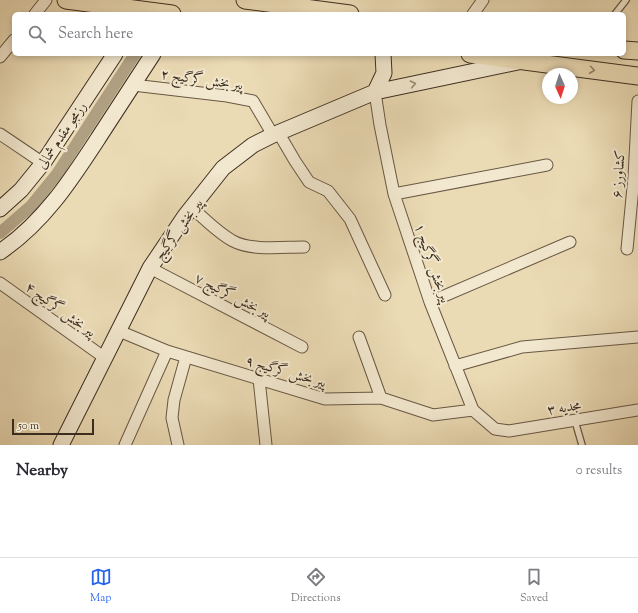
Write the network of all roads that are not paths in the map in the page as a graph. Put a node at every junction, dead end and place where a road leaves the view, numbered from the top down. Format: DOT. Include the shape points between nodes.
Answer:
graph roads {
  1 [pos="46,0"];
  2 [pos="66,0"];
  3 [pos="245,0"];
  4 [pos="483,0"];
  5 [pos="626,0"];
  6 [pos="37,12"];
  7 [pos="142,12"];
  8 [pos="335,12"];
  9 [pos="474,12"];
  10 [pos="617,12"];
  11 [pos="12,42"];
  12 [pos="626,50"];
  13 [pos="638,51"];
  14 [pos="114,56"];
  15 [pos="152,56"];
  16 [pos="383,56"];
  17 [pos="485,56"];
  18 [pos="0,57"];
  19 [pos="523,61"];
  20 [pos="638,76"];
  21 [pos="132,85"];
  22 [pos="375,92"];
  23 [pos="638,101"];
  24 [pos="276,133"];
  25 [pos="0,134"];
  26 [pos="44,163"];
  27 [pos="636,164"];
  28 [pos="547,165"];
  29 [pos="394,194"];
  30 [pos="192,208"];
  31 [pos="0,209"];
  32 [pos="570,242"];
  33 [pos="304,247"];
  34 [pos="627,249"];
  35 [pos="0,252"];
  36 [pos="150,268"];
  37 [pos="0,283"];
  38 [pos="385,295"];
  39 [pos="430,302"];
  40 [pos="119,331"];
  41 [pos="359,337"];
  42 [pos="638,337"];
  43 [pos="302,347"];
  44 [pos="167,351"];
  45 [pos="186,357"];
  46 [pos="105,358"];
  47 [pos="455,366"];
  48 [pos="260,379"];
  49 [pos="381,398"];
  50 [pos="473,410"];
  51 [pos="638,410"];
  52 [pos="575,421"];
  53 [pos="495,429"];
  54 [pos="61,445"];
  55 [pos="125,445"];
  56 [pos="178,445"];
  57 [pos="266,445"];
  58 [pos="582,445"];
  1 -- 6 [label="street"];
  2 -- 7 [label="main road"];
  3 -- 8 [label="main road"];
  4 -- 9 [label="street"];
  5 -- 10 [label="lane"];
  11 -- 18 [label="street"];
  12 -- 13 [label="main road"];
  14 -- 26 [label="street, رزمجو مقدم شمالی"];
  15 -- 21 [label="street"];
  16 -- 22 [label="street" via="384,74"];
  17 -- 19 [label="main road"];
  19 -- 20 [label="main road, one-way"];
  22 -- 19 [label="street, پیر بخش گرگیج, one-way"];
  21 -- 24 [label="street, پیر بخش گرگیج ۲" via="253,101"];
  21 -- 35 [label="street" via="70,183 42,216"];
  22 -- 24 [label="street, پیر بخش گرگیج"];
  22 -- 29 [label="street, پیر بخش گرگیج ۱"];
  23 -- 27 [label="street, کشاورز ۶"];
  24 -- 30 [label="street, پیر بخش گرگیج" via="253,145 223,168"];
  24 -- 38 [label="street" via="309,182 328,190 350,219"];
  25 -- 26 [label="street"];
  26 -- 31 [label="street, رزمجو مقدم شمالی" via="21,190"];
  27 -- 34 [label="street, کشاورز ۶"];
  28 -- 29 [label="street"];
  29 -- 39 [label="street, پیر بخش گرگیج ۱"];
  30 -- 33 [label="street" via="234,242 252,246"];
  30 -- 36 [label="street, پیر بخش گرگیج"];
  32 -- 39 [label="street"];
  36 -- 40 [label="street, پیر بخش گرگیج"];
  36 -- 43 [label="street, پیر بخش گرگیج ۷"];
  37 -- 46 [label="street, پیر بخش گرگیج ۴"];
  39 -- 47 [label="street, پیر بخش گرگیج ۱"];
  40 -- 44 [label="street, پیر بخش گرگیج ۹"];
  40 -- 46 [label="street, پیر بخش گرگیج"];
  41 -- 49 [label="street"];
  42 -- 47 [label="street" via="522,347"];
  44 -- 45 [label="street, پیر بخش گرگیج ۹"];
  44 -- 55 [label="street"];
  45 -- 48 [label="street, پیر بخش گرگیج ۹"];
  45 -- 56 [label="street" via="174,400 172,418"];
  46 -- 54 [label="street, پیر بخش گرگیج"];
  47 -- 50 [label="street, پیر بخش گرگیج ۱"];
  48 -- 49 [label="street, پیر بخش گرگیج ۹" via="325,399"];
  48 -- 57 [label="street"];
  49 -- 50 [label="street, پیر بخش گرگیج ۹" via="432,415"];
  50 -- 53 [label="street, پیر بخش گرگیج ۱"];
  51 -- 52 [label="street, مجدیه ۳"];
  52 -- 53 [label="street, مجدیه ۳" via="509,431"];
  52 -- 58 [label="lane"];
}
